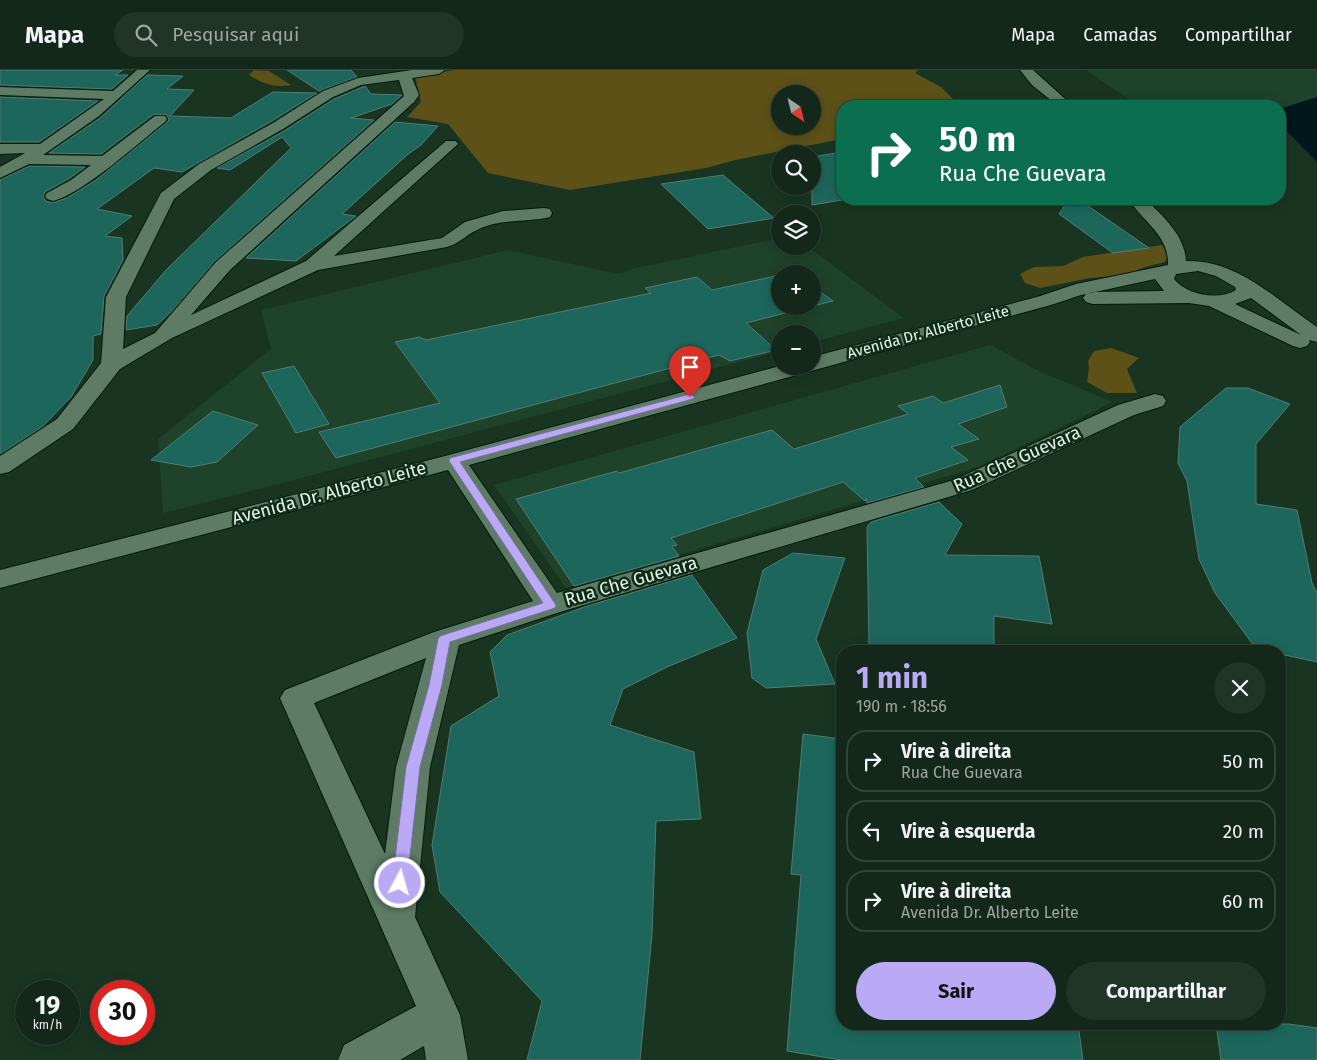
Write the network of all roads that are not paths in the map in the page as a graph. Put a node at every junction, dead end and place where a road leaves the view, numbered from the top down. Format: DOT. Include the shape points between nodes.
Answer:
graph roads {
  1 [pos="144,70"];
  2 [pos="439,70"];
  3 [pos="1026,70"];
  4 [pos="404,74"];
  5 [pos="0,91"];
  6 [pos="114,96"];
  7 [pos="1059,100"];
  8 [pos="160,119"];
  9 [pos="451,144"];
  10 [pos="44,148"];
  11 [pos="0,149"];
  12 [pos="28,159"];
  13 [pos="106,161"];
  14 [pos="0,173"];
  15 [pos="53,196"];
  16 [pos="1142,205"];
  17 [pos="544,213"];
  18 [pos="1165,230"];
  19 [pos="313,265"];
  20 [pos="1173,269"];
  21 [pos="1238,280"];
  22 [pos="1192,297"];
  23 [pos="1213,300"];
  24 [pos="1044,301"];
  25 [pos="1317,336"];
  26 [pos="162,337"];
  27 [pos="1317,351"];
  28 [pos="821,362"];
  29 [pos="112,364"];
  30 [pos="771,375"];
  31 [pos="1155,401"];
  32 [pos="454,461"];
  33 [pos="0,467"];
  34 [pos="0,579"];
  35 [pos="550,605"];
  36 [pos="445,639"];
  37 [pos="396,917"];
  38 [pos="440,1015"];
  39 [pos="359,1060"];
  40 [pos="447,1060"];
  1 -- 6 [label="street"];
  2 -- 4 [label="street"];
  3 -- 7 [label="street"];
  4 -- 26 [label="street" via="412,95 409,99 223,266"];
  4 -- 29 [label="street" via="358,82 328,94 206,167 167,196 116,297"];
  5 -- 6 [label="street"];
  6 -- 10 [label="street"];
  8 -- 13 [label="street"];
  9 -- 19 [label="street"];
  10 -- 11 [label="street"];
  10 -- 12 [label="street"];
  12 -- 13 [label="street"];
  12 -- 14 [label="street"];
  13 -- 15 [label="street"];
  16 -- 18 [label="street"];
  17 -- 19 [label="street" via="503,216 471,226 447,242"];
  18 -- 20 [label="street" via="1175,246 1178,261"];
  18 -- 21 [label="street"];
  19 -- 26 [label="street"];
  20 -- 21 [label="street, Avenida Dr. Alberto Leite" via="1198,267"];
  20 -- 22 [label="street" via="1164,279 1166,284"];
  20 -- 24 [label="street, Avenida Dr. Alberto Leite" via="1076,290"];
  21 -- 23 [label="street" via="1246,290 1244,295 1231,300"];
  21 -- 25 [label="street"];
  22 -- 23 [label="street"];
  22 -- 24 [label="street, Avenida Dr. Alberto Leite"];
  23 -- 27 [label="street"];
  24 -- 28 [label="street, Avenida Dr. Alberto Leite"];
  26 -- 29 [label="street"];
  29 -- 33 [label="street" via="65,424"];
  30 -- 32 [label="street, Avenida Dr. Alberto Leite"];
  31 -- 35 [label="street, Rua Che Guevara" via="1126,410 963,485"];
  32 -- 34 [label="street, Avenida Dr. Alberto Leite"];
  32 -- 35 [label="street"];
  35 -- 36 [label="street, Rua Che Guevara"];
  36 -- 37 [label="street" via="413,767"];
  36 -- 37 [label="street, Rua Che Guevara" via="296,698"];
  37 -- 38 [label="street, Rua Che Guevara"];
  38 -- 39 [label="street"];
  38 -- 40 [label="street, Rua Che Guevara"];
}
